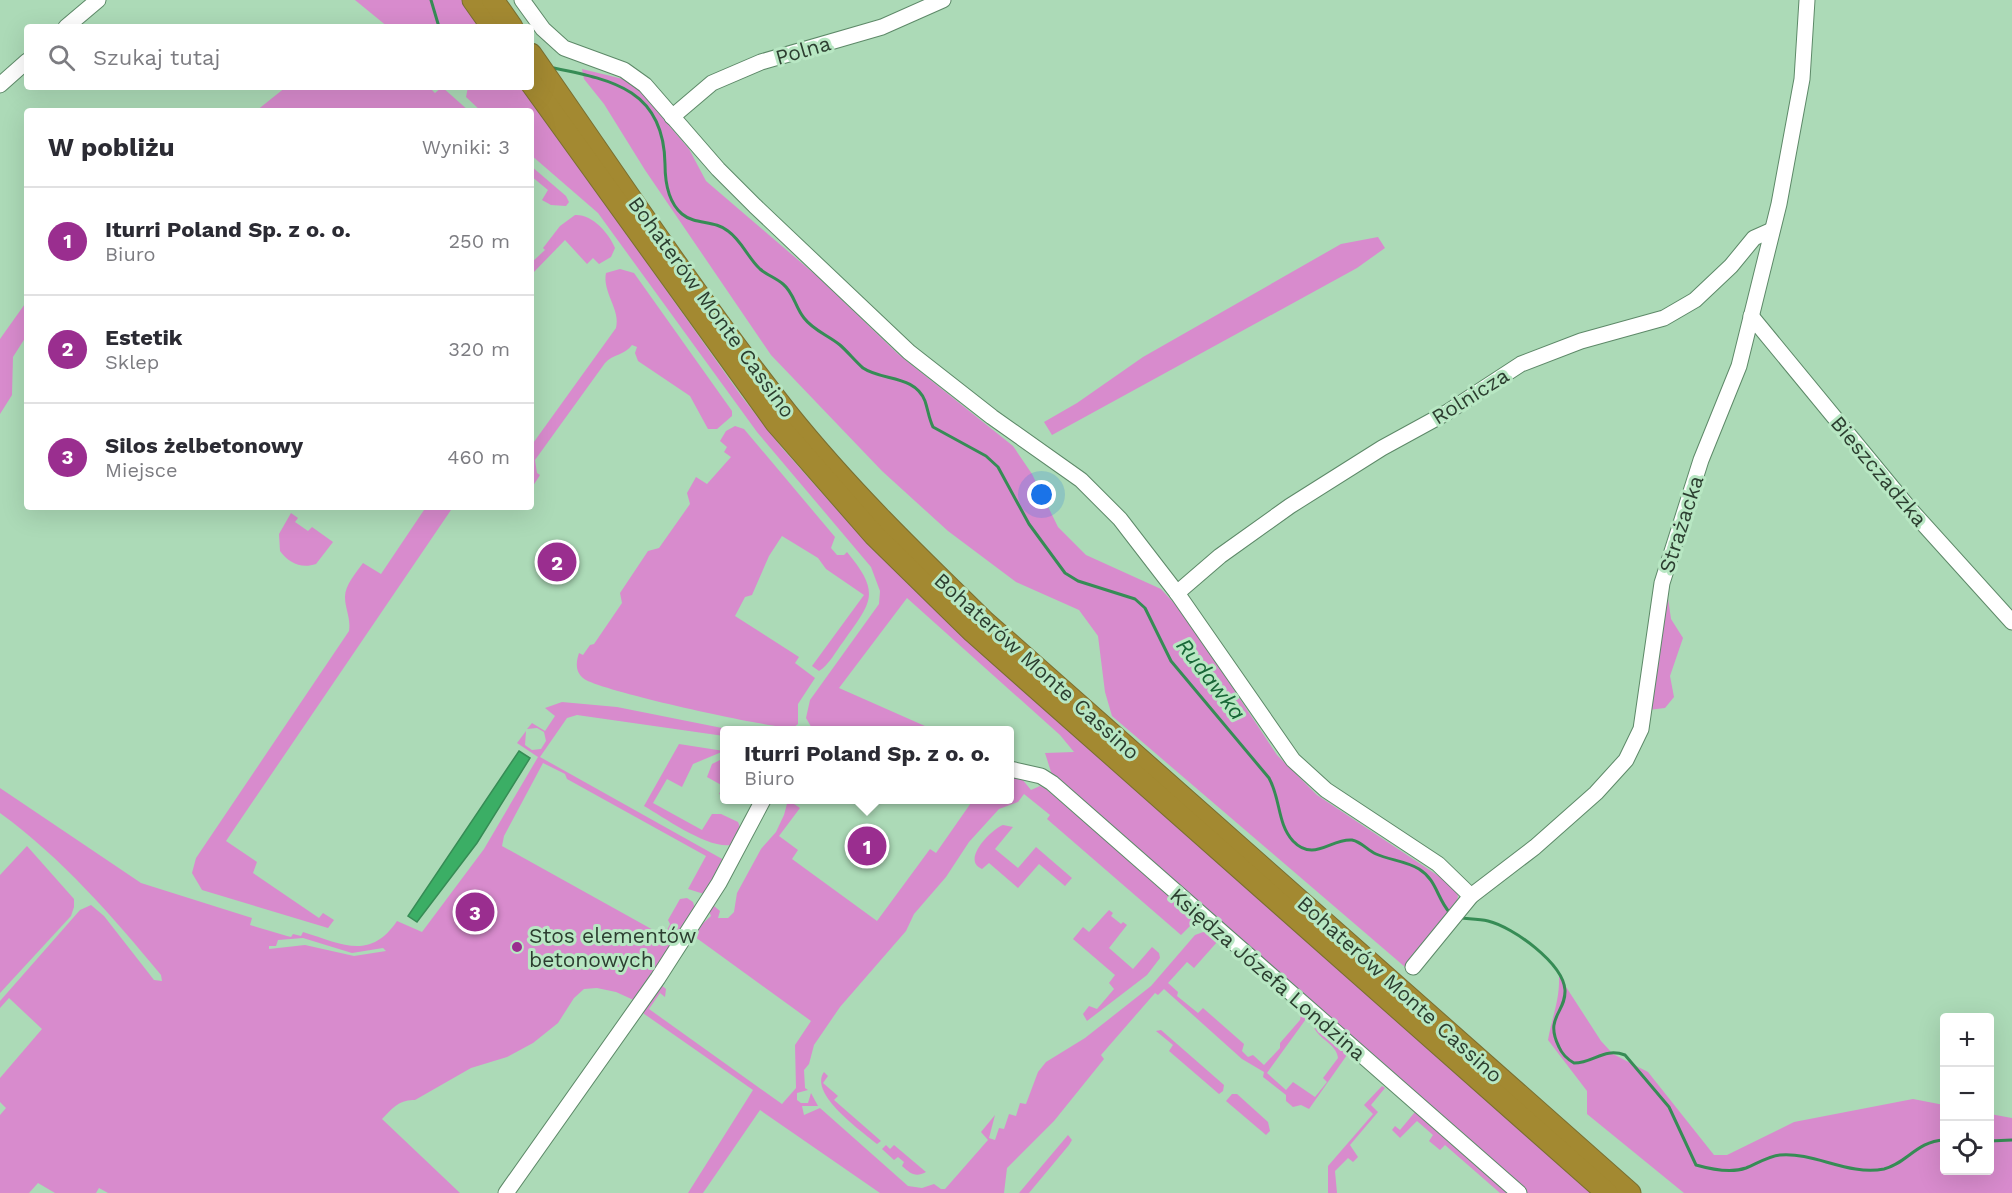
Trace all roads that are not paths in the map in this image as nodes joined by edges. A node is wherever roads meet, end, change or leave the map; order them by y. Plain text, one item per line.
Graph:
1 (98, 0) edge
2 (473, 0) edge
3 (493, 0) edge
4 (522, 0) edge
5 (943, 0) edge
6 (1807, 0) edge
7 (70, 24) edge
8 (490, 24) edge
9 (510, 24) edge
10 (534, 58) edge
11 (24, 64) edge
12 (0, 85) edge
13 (534, 87) edge
14 (672, 117) junction
15 (1772, 230) junction
16 (1751, 316) junction
17 (1178, 593) junction
18 (2012, 622) edge
19 (1014, 770) edge
20 (761, 804) edge
21 (1471, 896) junction
22 (1413, 967) dead end
23 (506, 1193) edge
24 (1519, 1193) edge
25 (1607, 1193) edge
26 (1630, 1193) edge

1 - 7 street
2 - 8 highway
3 - 9 highway
4 - 14 street
5 - 14 street, Polna
6 - 15 street, Strażacka
10 - 26 highway, Bohaterów Monte Cassino
11 - 12 street
13 - 25 highway, Bohaterów Monte Cassino
14 - 17 street
15 - 16 street, Strażacka
15 - 17 street, Rolnicza
16 - 18 street, Bieszczadzka
16 - 21 street, Strażacka
17 - 21 street
19 - 24 street, Księdza Józefa Londzina
20 - 23 street
21 - 22 street, Strażacka

